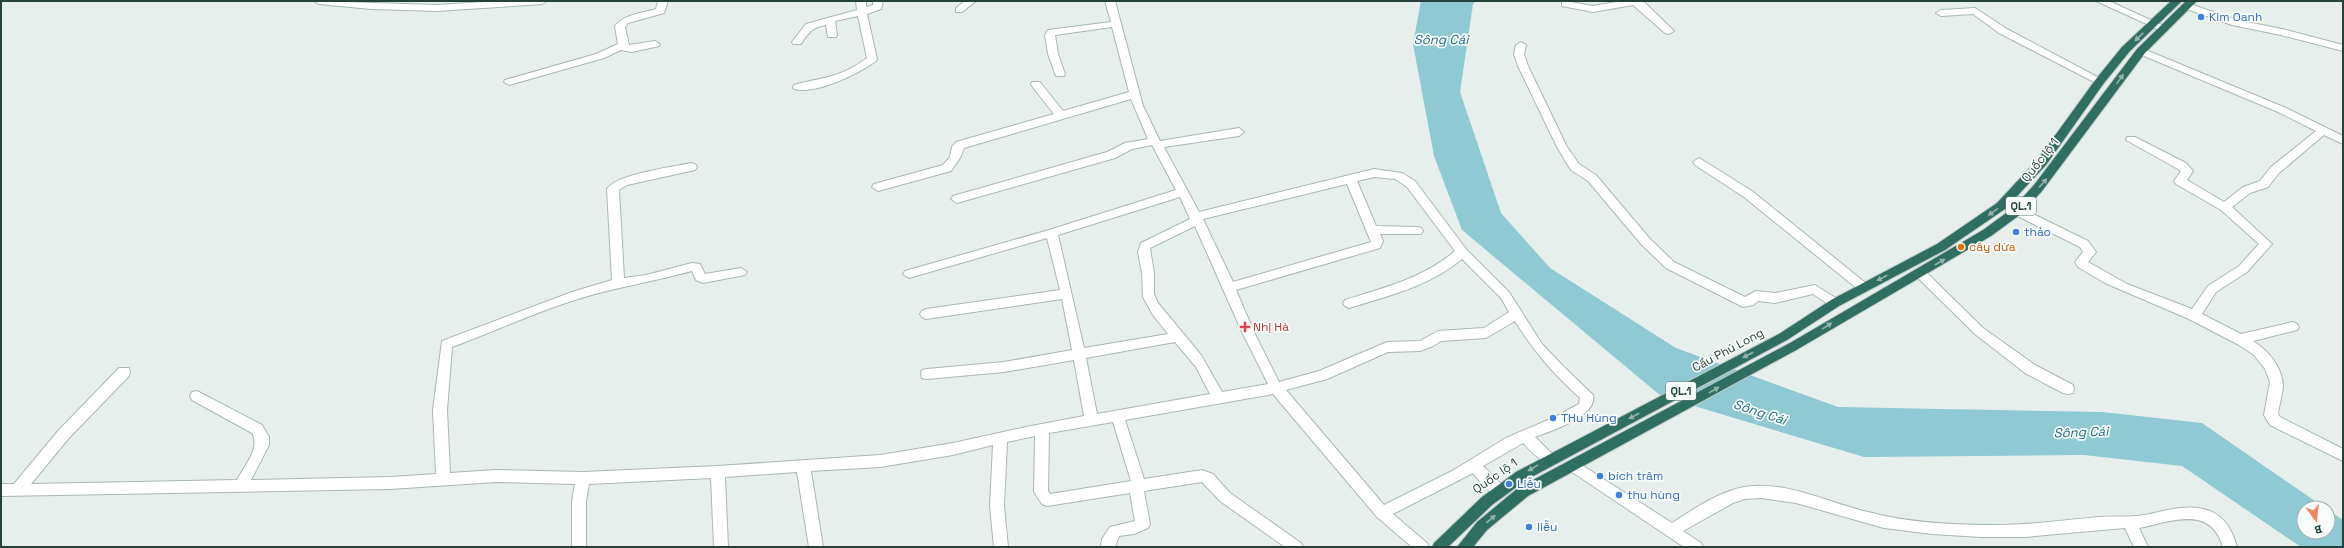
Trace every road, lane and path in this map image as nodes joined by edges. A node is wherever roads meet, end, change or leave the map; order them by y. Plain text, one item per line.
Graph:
1 (319, 1) edge
2 (542, 1) edge
3 (663, 1) edge
4 (861, 1) edge
5 (878, 1) edge
6 (971, 1) edge
7 (1110, 1) edge
8 (1637, 1) edge
9 (2101, 1) edge
10 (2186, 3) edge
11 (1565, 4) dead end
12 (959, 10) dead end
13 (862, 12) junction
14 (1941, 13) dead end
15 (830, 22) junction
16 (1115, 24) junction
17 (2158, 26) junction
18 (1669, 32) dead end
19 (832, 35) dead end
20 (797, 42) dead end
21 (654, 44) dead end
22 (1521, 45) dead end
23 (623, 46) junction
24 (2343, 48) edge
25 (2141, 50) junction
26 (1060, 74) dead end
27 (2100, 81) junction
28 (509, 82) dead end
29 (1036, 84) dead end
30 (798, 87) dead end
31 (1135, 94) junction
32 (1061, 116) junction
33 (2324, 130) junction
34 (1239, 132) dead end
35 (2132, 140) dead end
36 (2343, 140) edge
37 (1156, 143) junction
38 (1698, 162) dead end
39 (691, 167) dead end
40 (1350, 178) junction
41 (878, 187) dead end
42 (1184, 192) junction
43 (957, 199) dead end
44 (2225, 207) junction
45 (2017, 211) junction
46 (1196, 219) junction
47 (1372, 230) junction
48 (1417, 231) dead end
49 (1052, 233) junction
50 (1462, 252) junction
51 (741, 272) dead end
52 (909, 274) dead end
53 (1920, 274) junction
54 (618, 284) junction
55 (1230, 287) junction
56 (1864, 288) junction
57 (1067, 294) junction
58 (1349, 303) dead end
59 (1835, 303) junction
60 (1518, 313) junction
61 (926, 314) dead end
62 (2194, 316) junction
63 (2293, 328) dead end
64 (1177, 337) junction
65 (1783, 337) joint
66 (2242, 339) junction
67 (1079, 353) junction
68 (124, 372) dead end
69 (926, 374) dead end
70 (1276, 388) junction
71 (2068, 389) dead end
72 (197, 396) dead end
73 (1219, 399) junction
74 (1118, 417) junction
75 (1092, 421) junction
76 (1042, 430) junction
77 (1525, 436) junction
78 (1000, 438) junction
79 (1580, 445) joint
80 (2343, 455) edge
81 (1549, 458) junction
82 (1474, 465) junction
83 (1574, 466) junction
84 (804, 467) junction
85 (718, 472) junction
86 (582, 478) junction
87 (443, 479) junction
88 (241, 486) junction
89 (1138, 486) junction
90 (1, 490) edge
91 (17, 490) junction
92 (1498, 490) junction
93 (1382, 513) junction
94 (2130, 522) junction
95 (1673, 530) junction
96 (579, 547) edge
97 (721, 547) edge
98 (816, 547) edge
99 (1001, 547) edge
100 (1108, 547) edge
101 (1296, 547) edge
102 (1422, 547) edge
103 (1438, 547) edge
104 (1464, 547) edge
105 (1696, 547) edge
106 (2141, 547) edge
107 (2230, 547) edge

1 - 2 street
3 - 23 street
4 - 13 street
5 - 13 street
6 - 12 street
7 - 16 street
8 - 11 street
8 - 18 street
9 - 17 street
10 - 17 highway, Quốc lộ 1 / QL.1
10 - 24 street
13 - 15 street
13 - 30 street
14 - 27 street
15 - 19 street
15 - 20 street
16 - 26 street
16 - 31 street
17 - 25 highway, Quốc lộ 1 / QL.1
17 -> 27 highway, Quốc lộ 1 / QL.1
21 - 23 street
22 - 59 street
23 - 28 street
25 - 33 street
45 -> 25 highway, Quốc lộ 1 / QL.1
27 -> 56 highway, Quốc lộ 1 / QL.1
29 - 32 street
31 - 32 street
31 - 37 street
32 - 41 street
33 - 36 street
33 - 44 street
34 - 37 street
35 - 44 street
37 - 42 street
37 - 43 street
38 - 56 street
39 - 54 street
40 - 46 street
40 - 47 street
40 - 50 street
42 - 46 street
42 - 49 street
44 - 62 street
53 -> 45 highway, Quốc lộ 1 / QL.1
45 - 62 street
46 - 55 street
46 - 64 street
47 - 48 street
47 - 55 street
49 - 52 street
49 - 57 street
50 - 58 street
50 - 60 street
51 - 54 street
53 - 71 street
83 -> 53 highway, Quốc lộ 1 / QL.1
54 - 87 street
55 - 70 street
56 - 59 highway, Quốc lộ 1 / QL.1
57 - 61 street
57 - 67 street
59 - 65 highway, Quốc lộ 1 / QL.1
60 - 70 street
60 - 77 street
62 - 66 street
63 - 66 street
64 - 67 street
64 - 73 street
65 -> 79 highway, Cầu Phú Long / QL.1
66 - 80 street
67 - 69 street
67 - 75 street
68 - 91 street
70 - 73 street
70 - 93 street
72 - 88 street
73 - 74 street
74 - 75 street
74 - 89 street
75 - 76 street
76 - 78 street
76 - 89 street
77 - 81 street
77 - 82 street
78 - 84 street
78 - 99 street
79 - 81 highway, Quốc lộ 1 / QL.1
81 -> 92 highway, Quốc lộ 1 / QL.1
82 - 92 street
82 - 93 street
83 - 95 street
104 -> 83 highway, QL.1
84 - 85 street
84 - 98 street
85 - 86 street
85 - 97 street
86 - 87 street
86 - 96 street
87 - 88 street
88 - 91 street
89 - 100 street
89 - 101 street
90 - 91 street
92 - 103 highway, Quốc lộ 1 / QL.1
93 - 102 street
94 - 95 street
94 - 106 street
94 - 107 street
95 - 105 street

